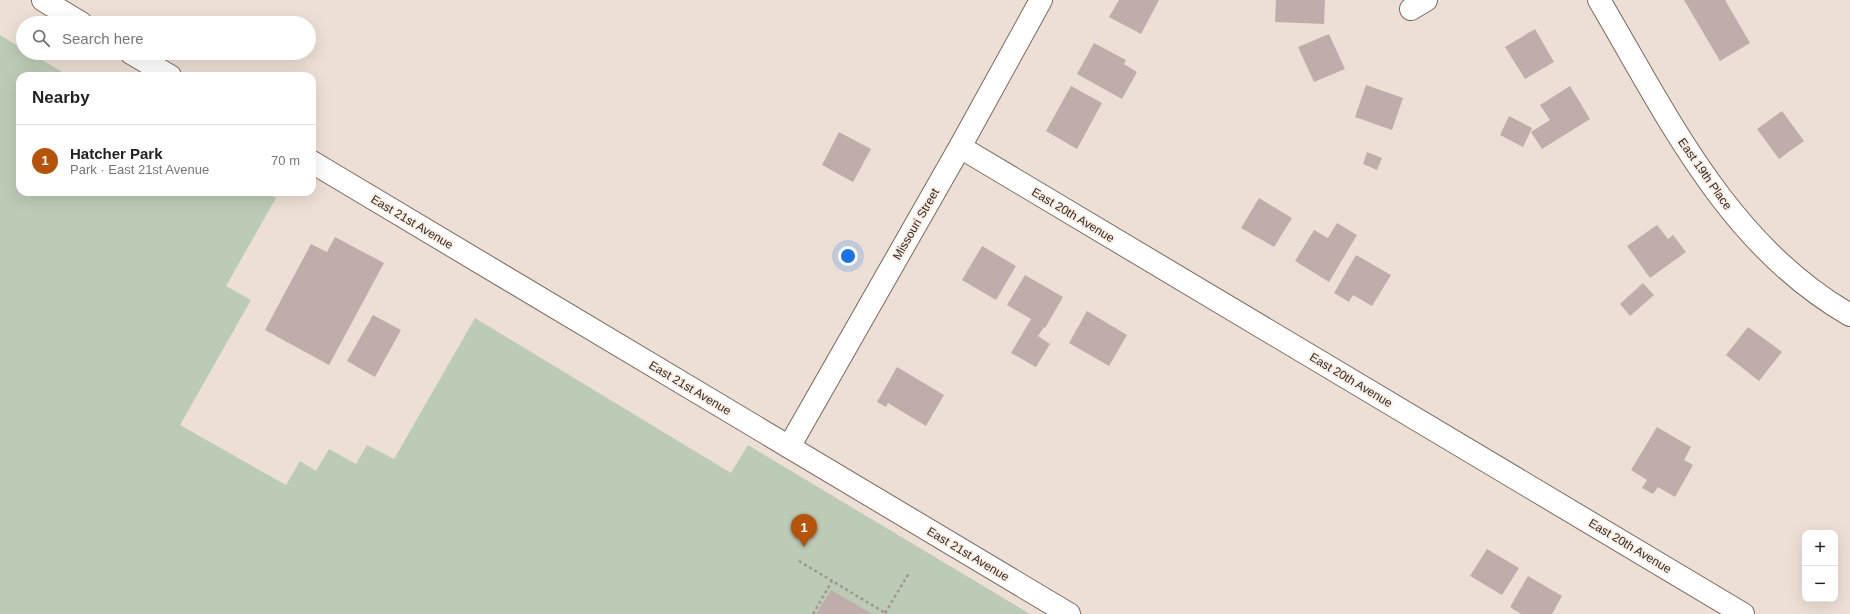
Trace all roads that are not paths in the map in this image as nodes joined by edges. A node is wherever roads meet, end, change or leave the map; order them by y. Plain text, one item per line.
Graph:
1 (43, 0) edge
2 (1041, 0) edge
3 (1599, 0) edge
4 (69, 16) edge
5 (143, 60) edge
6 (163, 72) edge
7 (960, 147) junction
8 (316, 164) edge
9 (1850, 315) edge
10 (788, 447) junction
11 (1068, 614) edge
12 (1743, 614) edge

1 - 4 street
2 - 7 street, Missouri Street
3 - 9 street, East 19th Place
5 - 6 street
7 - 10 street, Missouri Street
7 - 12 street, East 20th Avenue
8 - 10 street, East 21st Avenue
10 - 11 street, East 21st Avenue

